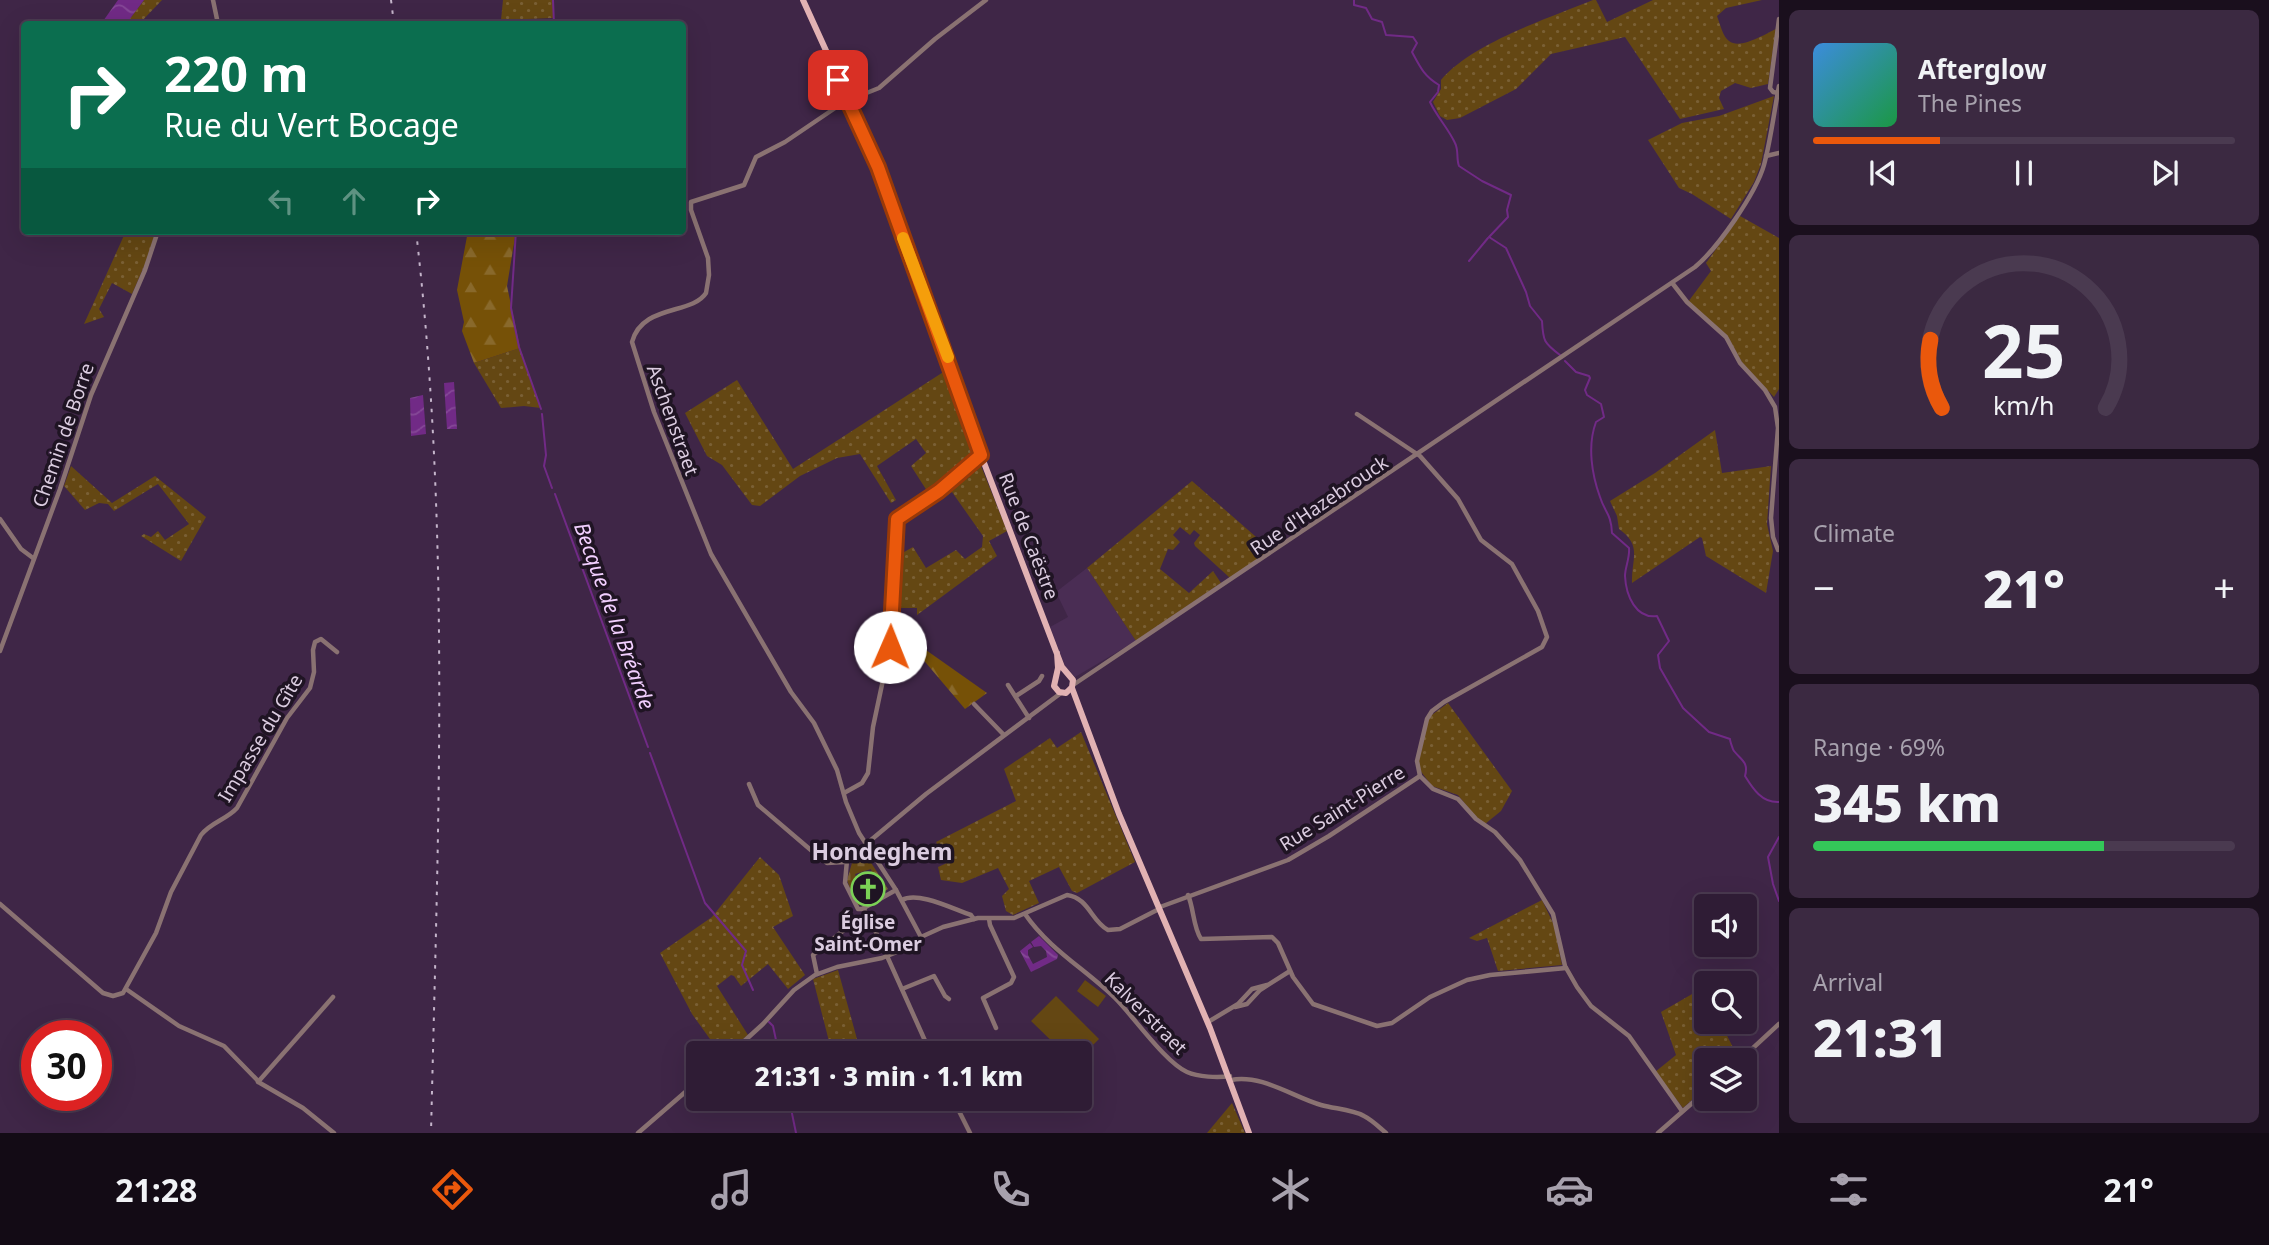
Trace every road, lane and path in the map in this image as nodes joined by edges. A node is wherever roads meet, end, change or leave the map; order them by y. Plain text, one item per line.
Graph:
1 (213, 0) edge
2 (803, 0) edge
3 (986, 0) edge
4 (1779, 19) edge
5 (217, 21) edge
6 (1779, 86) edge
7 (1778, 93) edge
8 (848, 100) junction
9 (1779, 153) edge
10 (1766, 156) junction
11 (157, 235) edge
12 (1673, 284) junction
13 (1357, 414) dead end
14 (981, 455) junction
15 (1418, 455) junction
16 (0, 519) edge
17 (1778, 550) edge
18 (33, 558) junction
19 (0, 650) edge
20 (337, 652) dead end
21 (1057, 653) junction
22 (888, 662) junction
23 (908, 671) dead end
24 (1066, 674) junction
25 (1042, 676) dead end
26 (1055, 681) junction
27 (1008, 685) dead end
28 (1072, 685) junction
29 (1063, 693) junction
30 (1016, 697) junction
31 (974, 704) dead end
32 (1077, 704) junction
33 (1044, 707) junction
34 (1029, 718) junction
35 (1004, 735) junction
36 (1420, 776) junction
37 (749, 784) dead end
38 (844, 793) junction
39 (866, 845) junction
40 (845, 862) junction
41 (896, 890) junction
42 (1188, 895) junction
43 (902, 900) junction
44 (0, 904) edge
45 (864, 909) junction
46 (1160, 909) junction
47 (1025, 914) junction
48 (989, 918) junction
49 (974, 919) junction
50 (854, 922) dead end
51 (921, 937) junction
52 (888, 956) junction
53 (1566, 968) junction
54 (1290, 971) junction
55 (817, 974) junction
56 (125, 989) junction
57 (902, 989) junction
58 (333, 997) dead end
59 (950, 999) dead end
60 (1208, 1022) junction
61 (1779, 1024) edge
62 (996, 1028) dead end
63 (744, 1041) edge
64 (925, 1041) edge
65 (1753, 1048) edge
66 (1230, 1078) junction
67 (258, 1082) junction
68 (686, 1091) edge
69 (1694, 1101) edge
70 (959, 1111) edge
71 (1682, 1111) junction
72 (334, 1133) edge
73 (638, 1133) edge
74 (970, 1133) edge
75 (1249, 1133) edge
76 (1386, 1133) edge
77 (1658, 1133) edge

1 - 5 street
2 - 8 main road, Rue de Caëstre
3 - 8 street
4 - 7 street
6 - 7 street, Rue d'Hazebrouck
7 - 10 street, Rue d'Hazebrouck
8 - 14 main road, Rue de Caëstre
8 - 38 street, Aschenstraet
9 - 10 street
10 - 12 street, Rue d'Hazebrouck
11 - 18 street, Chemin de Borre
12 - 15 street, Rue d'Hazebrouck
12 - 17 street
13 - 15 street
14 - 21 main road, Rue de Caëstre
14 - 22 street
15 - 28 street, Rue d'Hazebrouck
15 - 36 street
16 - 18 street
18 - 19 street, Chemin de Borre
20 - 56 street, Impasse du Gîte
21 - 24 main road, Rue de Caëstre
21 - 26 main road, Rue de Caëstre
22 - 23 street
22 - 38 street
24 - 26 main road
24 - 28 main road
25 - 30 street
26 - 29 main road
26 - 33 street
27 - 30 street
28 - 29 main road
28 - 32 main road
29 - 32 main road
29 - 33 street
30 - 34 street
31 - 35 street
32 - 46 main road
33 - 34 street
34 - 35 street
35 - 39 street
36 - 42 street, Rue Saint-Pierre
36 - 53 street
37 - 40 street
38 - 39 street, Aschenstraet
39 - 40 street
39 - 41 street, Aschenstraet
40 - 45 street
41 - 43 street, Aschenstraet
41 - 45 street
42 - 46 street, Rue Saint-Pierre
42 - 54 street
43 - 49 street
43 - 51 street, Aschenstraet
44 - 56 street
45 - 52 street
46 - 47 street, Rue Saint-Pierre
46 - 60 main road
47 - 48 street, Rue Saint-Pierre
47 - 66 street, Kalverstraet
48 - 49 street, Rue Saint-Pierre
48 - 62 street
49 - 51 street, Rue Saint-Pierre
50 - 55 street
51 - 52 street, Rue Saint-Pierre
52 - 55 street, Rue Saint-Pierre
52 - 57 street
53 - 54 street
53 - 71 street
54 - 60 street
55 - 63 street
56 - 67 street
57 - 59 street
57 - 64 street
58 - 67 street
60 - 66 main road
61 - 65 street
66 - 75 main road
66 - 76 street, Kalverstraet
67 - 72 street
68 - 73 street
69 - 71 street
70 - 74 street
71 - 77 street

